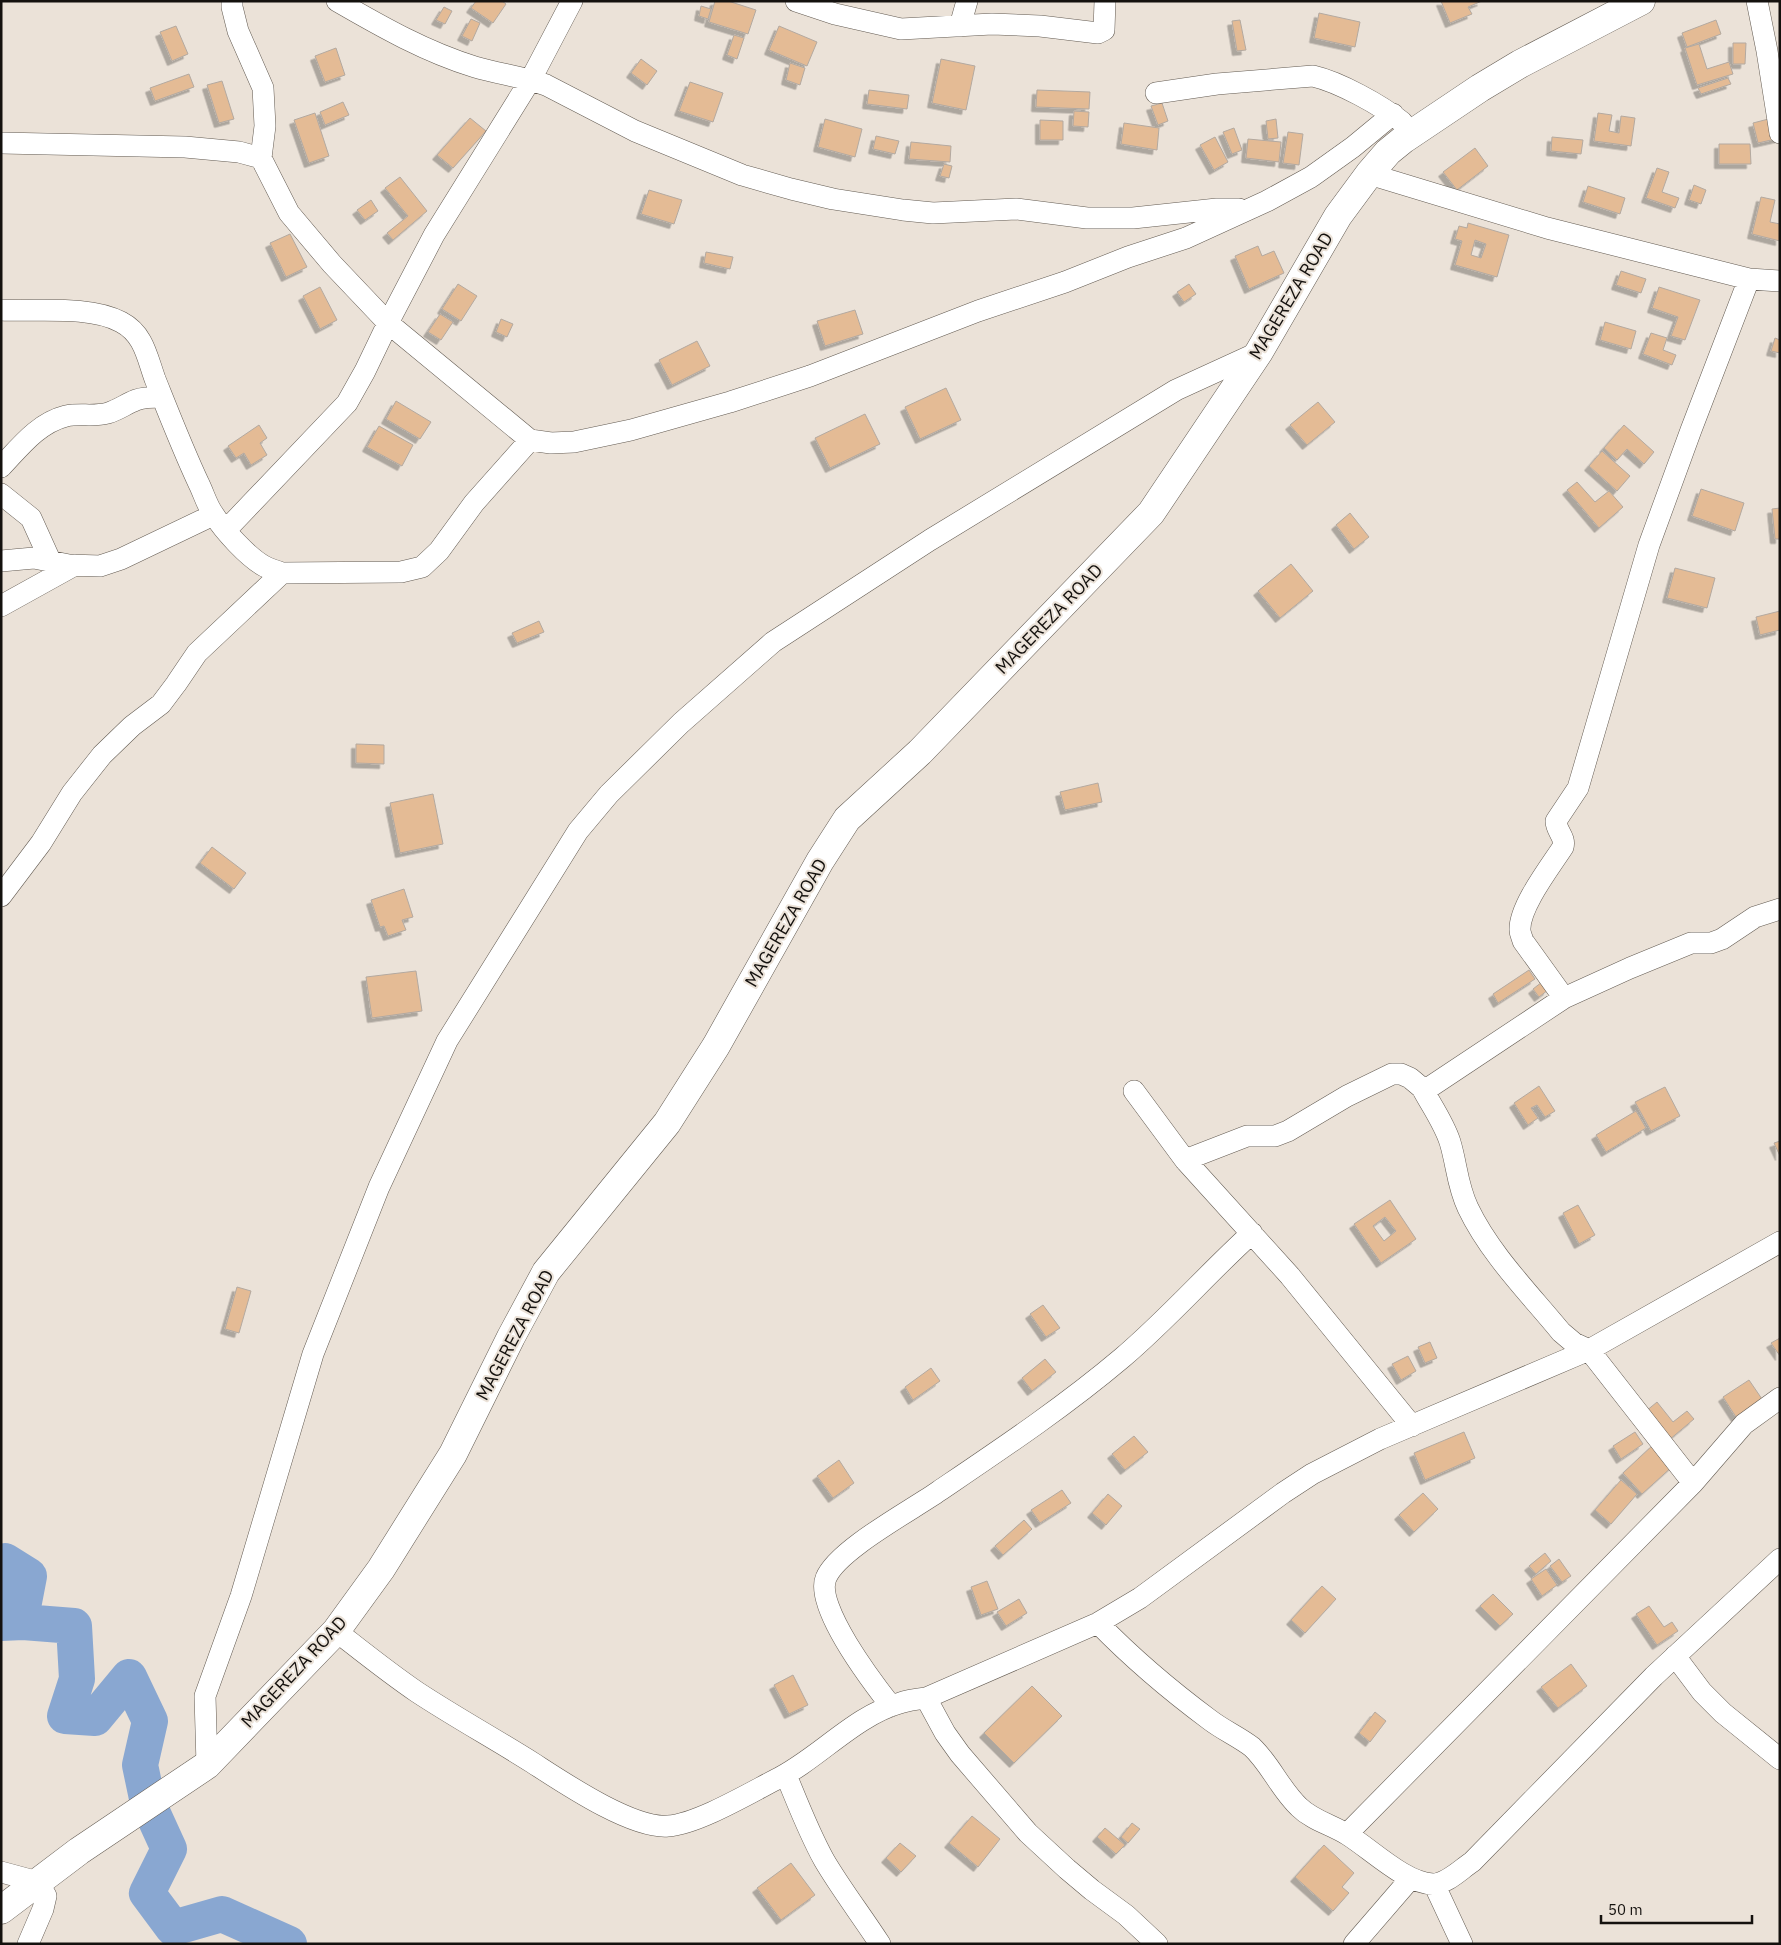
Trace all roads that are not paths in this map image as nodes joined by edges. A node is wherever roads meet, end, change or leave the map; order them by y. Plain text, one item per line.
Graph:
1 (232, 1) edge
2 (337, 1) edge
3 (572, 1) edge
4 (796, 1) edge
5 (967, 1) edge
6 (1105, 1) edge
7 (1641, 1) edge
8 (1757, 1) edge
9 (960, 26) junction
10 (531, 80) junction
11 (1156, 93) dead end
12 (1393, 114) junction
13 (1414, 132) junction
14 (1780, 133) edge
15 (1, 143) edge
16 (261, 158) junction
17 (1369, 174) junction
18 (1245, 209) junction
19 (1749, 279) junction
20 (1780, 281) edge
21 (1, 310) edge
22 (388, 323) junction
23 (1259, 352) junction
24 (162, 397) junction
25 (530, 440) junction
26 (1, 468) edge
27 (1, 494) edge
28 (219, 522) junction
29 (50, 560) junction
30 (1, 561) edge
31 (75, 565) junction
32 (282, 573) junction
33 (1, 606) edge
34 (1, 896) edge
35 (1780, 908) edge
36 (1564, 998) junction
37 (1422, 1088) junction
38 (1134, 1091) dead end
39 (1185, 1160) junction
40 (1252, 1233) junction
41 (1780, 1242) edge
42 (1589, 1350) junction
43 (1780, 1398) edge
44 (1412, 1426) junction
45 (1693, 1483) junction
46 (1780, 1559) edge
47 (1098, 1623) junction
48 (336, 1631) junction
49 (1675, 1656) junction
50 (926, 1698) junction
51 (891, 1706) junction
52 (1780, 1759) edge
53 (206, 1765) junction
54 (786, 1775) junction
55 (1347, 1834) junction
56 (1, 1872) edge
57 (1411, 1878) junction
58 (38, 1882) junction
59 (1434, 1884) junction
60 (1, 1910) edge
61 (28, 1944) edge
62 (880, 1944) edge
63 (1157, 1944) edge
64 (1354, 1944) edge
65 (1462, 1944) edge

1 - 16 street
2 - 10 street
3 - 10 street
4 - 9 street
5 - 9 street
6 - 9 street
7 - 13 street, MAGEREZA ROAD
8 - 14 street
10 - 18 street
10 - 22 street
11 - 12 street
12 - 13 street
12 - 18 street
13 - 17 street, MAGEREZA ROAD
15 - 16 street
16 - 22 street
17 - 19 street
17 - 23 street, MAGEREZA ROAD
18 - 25 street
19 - 20 street
19 - 36 street
21 - 24 street
22 - 25 street
22 - 28 street
23 - 48 street, MAGEREZA ROAD
23 - 53 street
24 - 26 street
24 - 28 street
25 - 32 street
27 - 29 street
28 - 31 street
28 - 32 street
29 - 30 street
29 - 31 street
31 - 33 street
32 - 34 street
35 - 36 street
36 - 37 street
37 - 39 street
37 - 42 street
38 - 39 street
39 - 40 street
40 - 44 street
40 - 51 street
41 - 42 street
42 - 44 street
42 - 45 street
43 - 45 street
44 - 47 street
45 - 55 street
46 - 49 street
47 - 50 street
47 - 55 street
48 - 53 street, MAGEREZA ROAD
48 - 54 street
49 - 52 street
49 - 59 street
50 - 51 street
50 - 63 street
51 - 54 street
53 - 58 street, MAGEREZA ROAD
54 - 62 street
55 - 57 street
56 - 58 street
57 - 59 street
57 - 64 street
58 - 60 street, MAGEREZA ROAD
58 - 61 street
59 - 65 street

